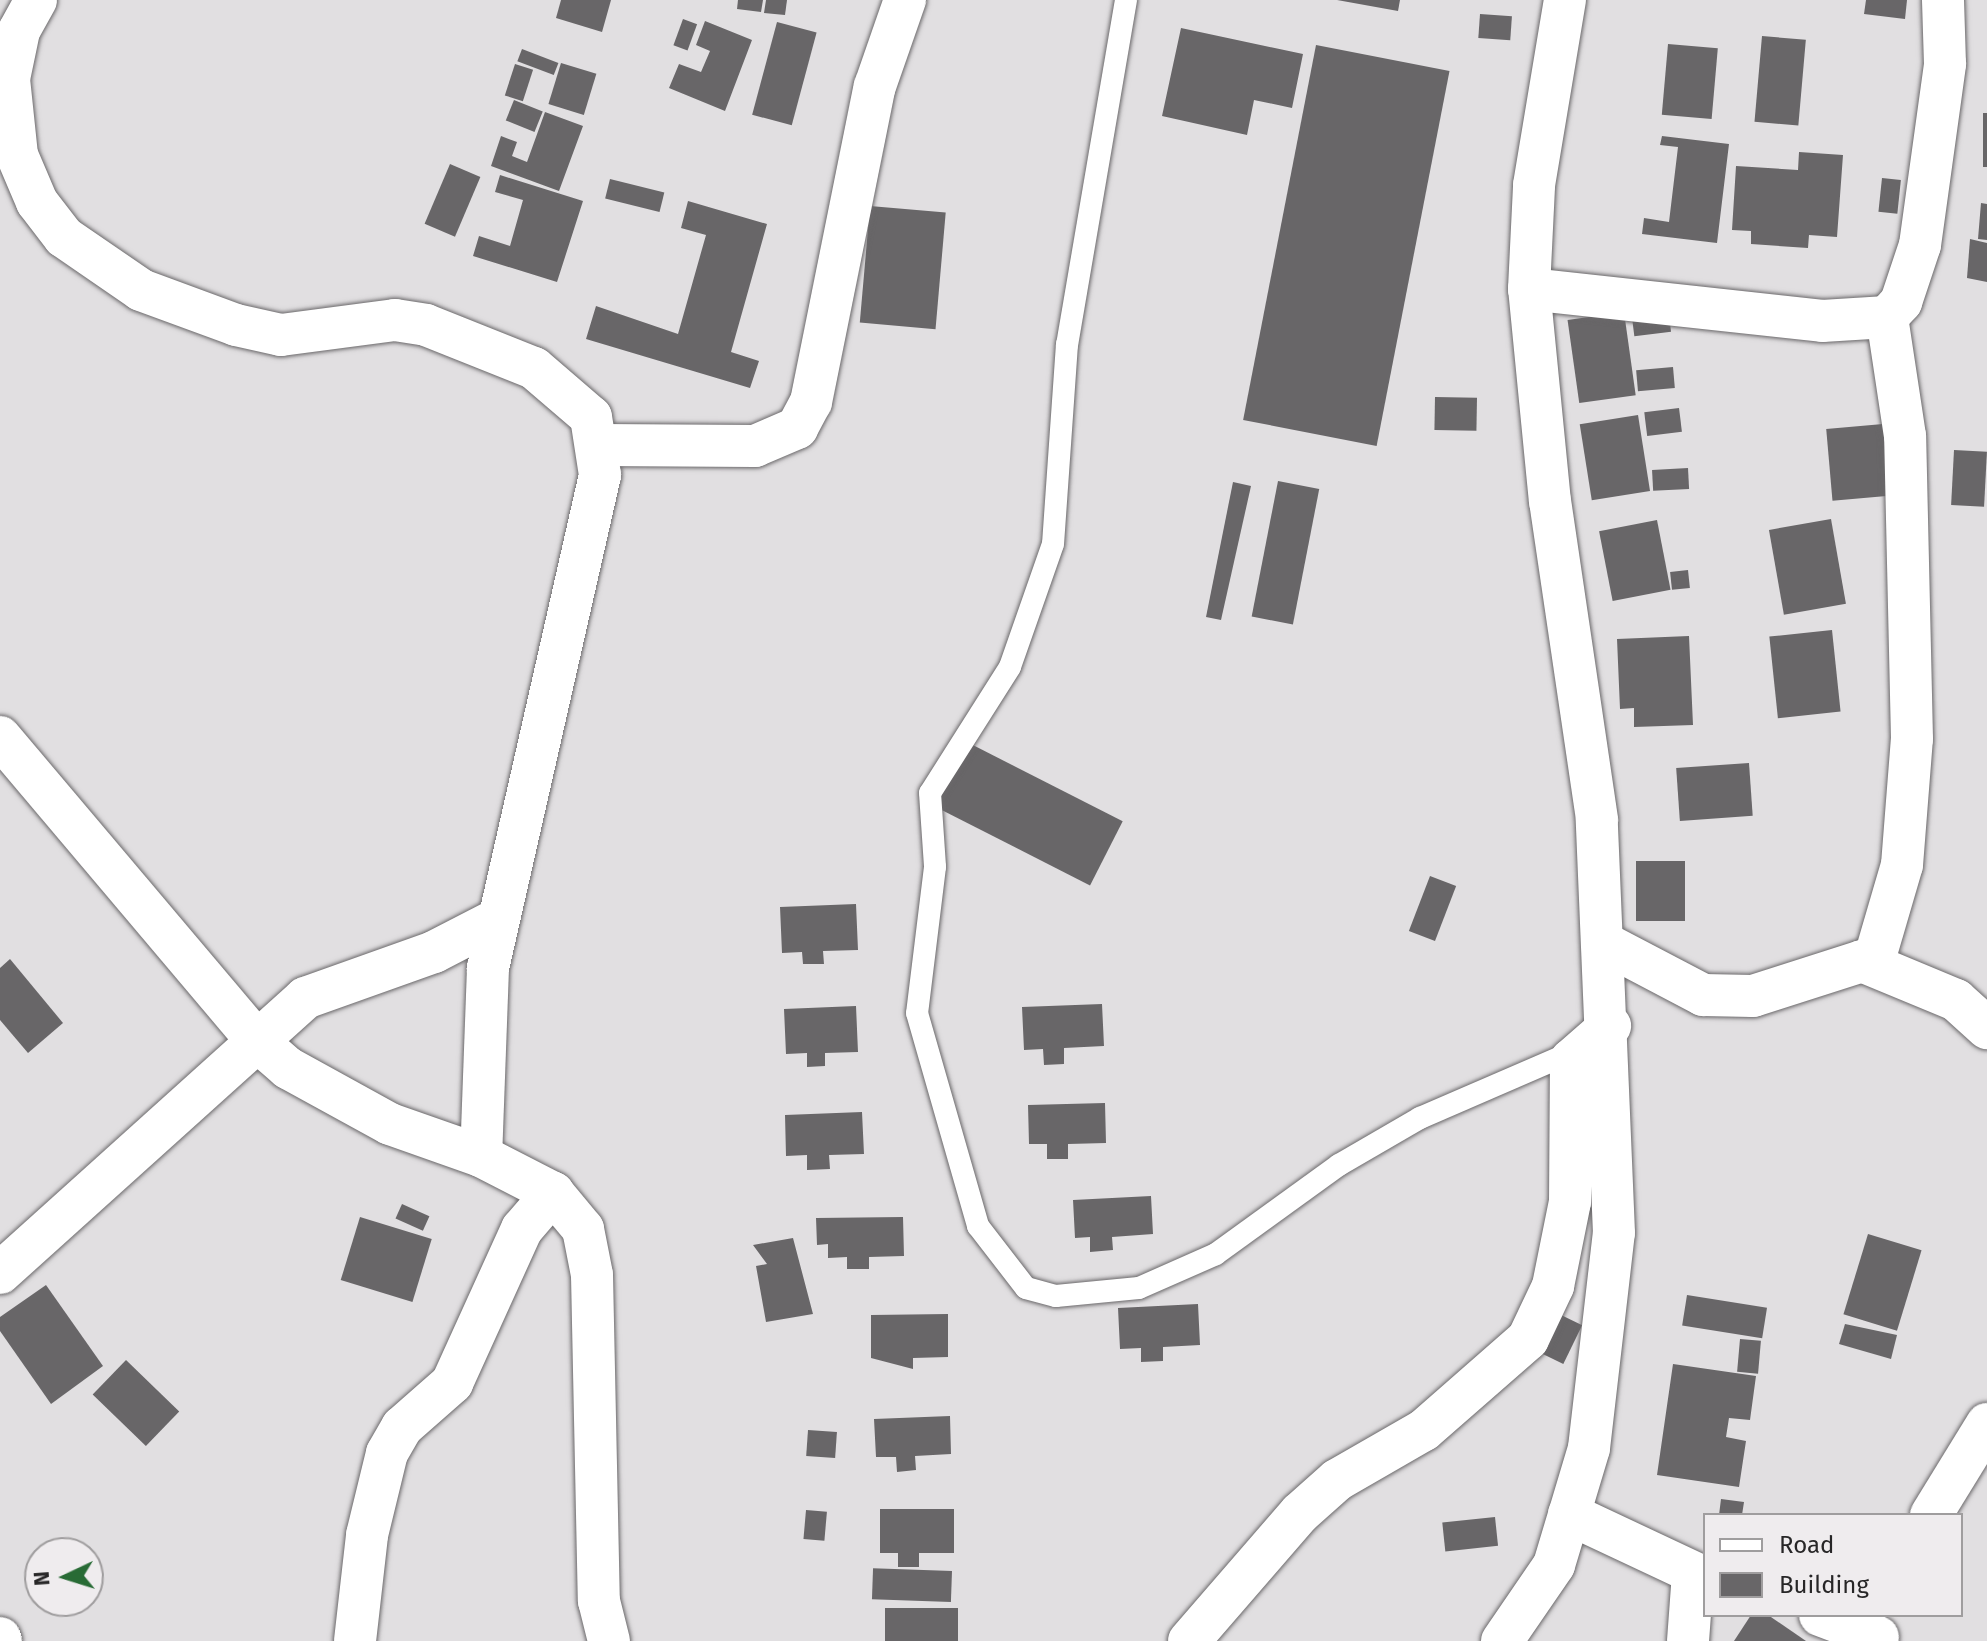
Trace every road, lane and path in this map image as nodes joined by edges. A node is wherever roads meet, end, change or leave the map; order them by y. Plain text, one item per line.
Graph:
1 (905, 0) edge
2 (1126, 0) edge
3 (1565, 0) edge
4 (1943, 0) edge
5 (23, 7) edge
6 (1529, 289) junction
7 (1887, 317) junction
8 (600, 445) junction
9 (0, 737) edge
10 (496, 920) junction
11 (1606, 944) junction
12 (1873, 964) junction
13 (1610, 1026) junction
14 (1987, 1028) edge
15 (258, 1042) junction
16 (1575, 1051) junction
17 (481, 1156) junction
18 (553, 1193) junction
19 (0, 1273) edge
20 (1987, 1424) edge
21 (1932, 1513) edge
22 (1569, 1514) junction
23 (1699, 1576) edge
24 (1535, 1591) junction
25 (1828, 1617) edge
26 (1880, 1631) edge
27 (355, 1641) edge
28 (609, 1641) edge
29 (1189, 1641) edge
30 (1502, 1641) edge
31 (1537, 1641) edge
32 (1688, 1641) edge

1 - 8 street
2 - 16 lane
3 - 6 street
4 - 7 street
5 - 8 street
6 - 7 street
6 - 11 street
7 - 12 street
8 - 10 street
9 - 15 street
10 - 15 street
10 - 17 street
11 - 12 street
11 - 13 street
12 - 14 street
13 - 16 street
13 - 22 street
15 - 17 street
15 - 19 street
16 - 29 street
17 - 18 street
18 - 27 street
18 - 28 street
20 - 21 street
22 - 23 street
22 - 24 street
23 - 32 street
24 - 30 street
24 - 31 street
25 - 26 street

